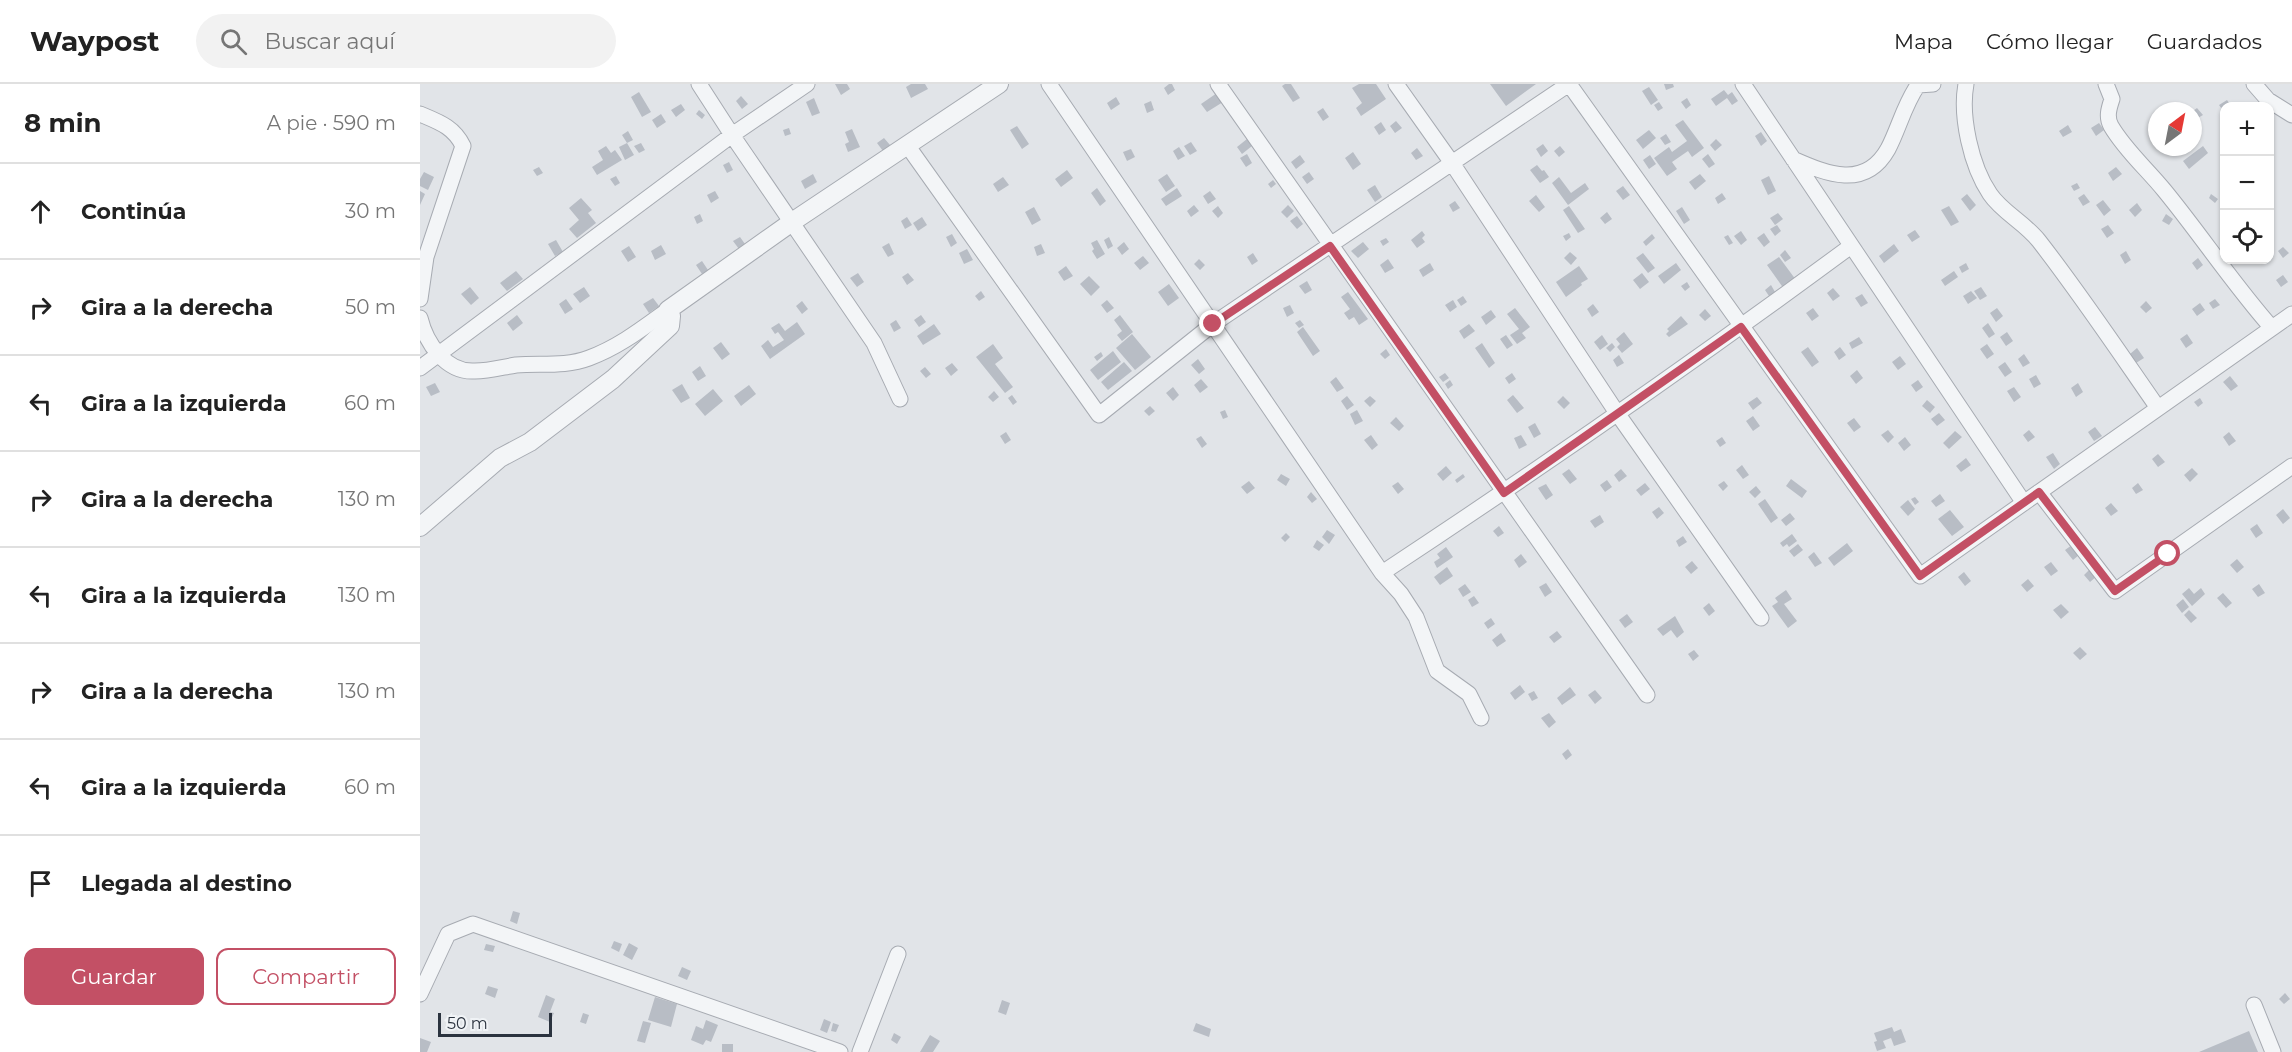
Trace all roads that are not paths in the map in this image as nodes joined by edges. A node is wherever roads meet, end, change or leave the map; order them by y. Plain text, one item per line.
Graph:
1 (699, 84) edge
2 (807, 84) edge
3 (999, 84) edge
4 (1050, 84) edge
5 (1218, 84) edge
6 (1396, 84) edge
7 (1569, 84) edge
8 (1743, 84) edge
9 (1933, 84) edge
10 (1966, 84) edge
11 (2106, 84) edge
12 (2254, 84) edge
13 (420, 114) edge
14 (2292, 115) edge
15 (732, 135) junction
16 (907, 145) junction
17 (1793, 159) junction
18 (1452, 163) junction
19 (792, 222) junction
20 (1330, 246) junction
21 (1851, 246) junction
22 (420, 299) edge
23 (668, 310) junction
24 (2292, 314) edge
25 (420, 318) edge
26 (1213, 324) junction
27 (1741, 327) junction
28 (2272, 328) junction
29 (438, 355) junction
30 (420, 368) edge
31 (900, 399) dead end
32 (2158, 408) junction
33 (1617, 413) junction
34 (2292, 466) edge
35 (2039, 492) junction
36 (1504, 493) junction
37 (2024, 503) junction
38 (420, 527) edge
39 (1382, 573) junction
40 (1761, 618) dead end
41 (1647, 695) dead end
42 (1481, 718) dead end
43 (898, 954) dead end
44 (420, 994) edge
45 (2254, 1005) dead end
46 (840, 1052) edge
47 (860, 1052) edge
48 (2273, 1052) edge

1 - 15 street
2 - 15 street
3 - 16 street
4 - 26 street
5 - 20 street
6 - 18 street
7 - 18 street
7 - 27 street
8 - 17 street
9 - 17 street
10 - 32 street
11 - 28 street
12 - 14 street
13 - 22 street
15 - 19 street
15 - 29 street
16 - 19 street
16 - 26 street
17 - 21 street
18 - 20 street
18 - 33 street
19 - 23 street
19 - 31 street
20 - 26 street
20 - 36 street
21 - 27 street
21 - 37 street
23 - 29 street
23 - 38 street
24 - 28 street
25 - 29 street
26 - 39 street
27 - 33 street
27 - 37 street
28 - 32 street
29 - 30 street
32 - 35 street
33 - 36 street
33 - 40 street
34 - 35 street
35 - 37 street
36 - 39 street
36 - 41 street
39 - 42 street
43 - 47 street
44 - 46 street
45 - 48 street

